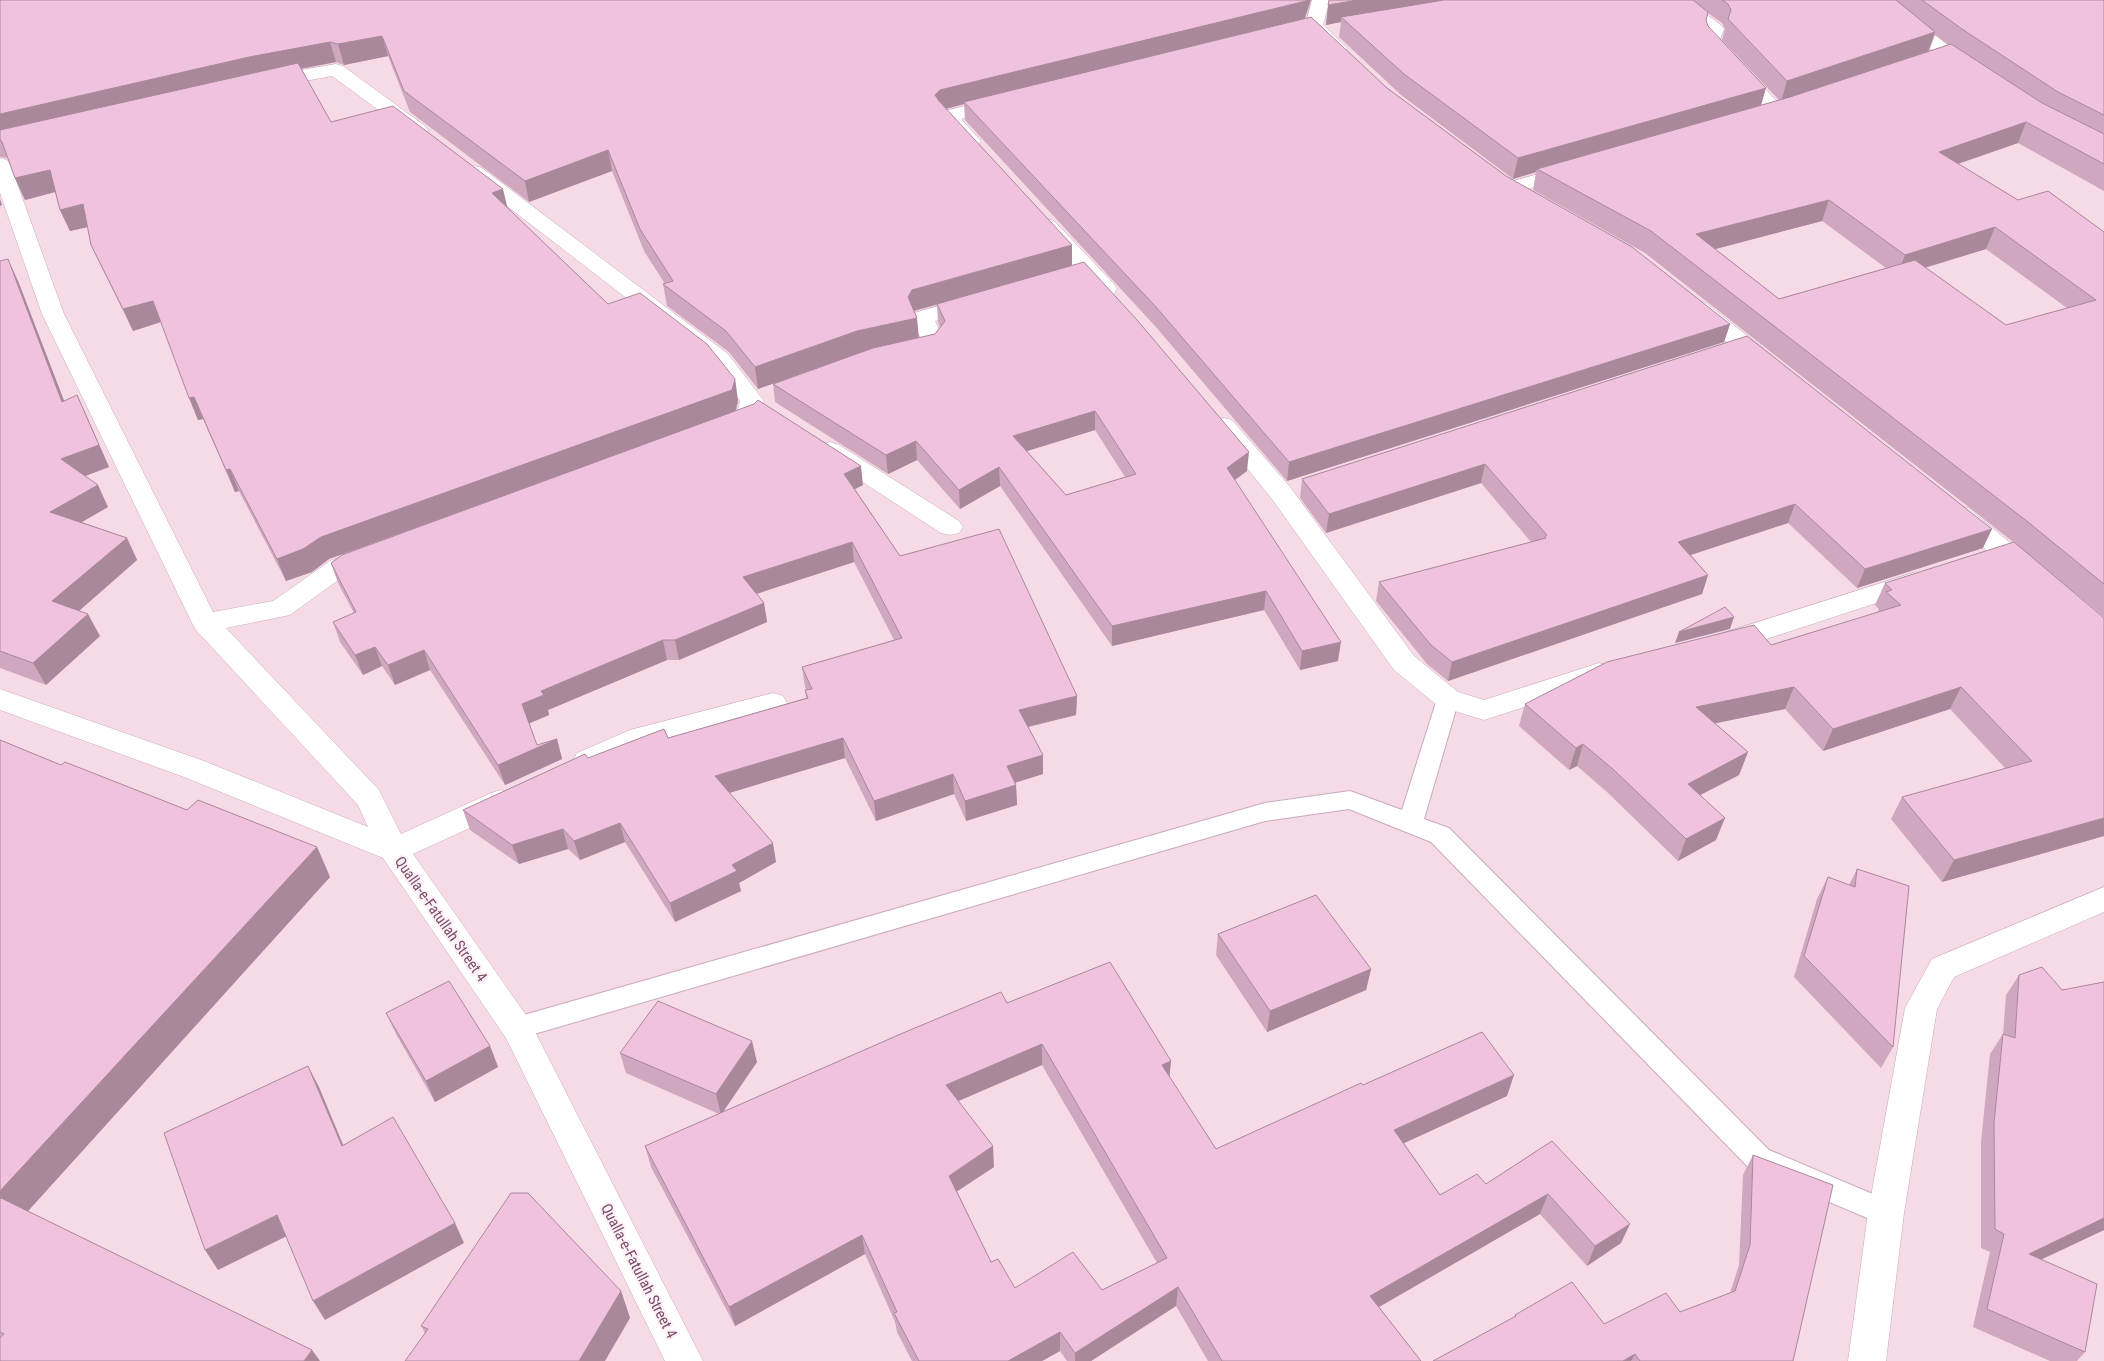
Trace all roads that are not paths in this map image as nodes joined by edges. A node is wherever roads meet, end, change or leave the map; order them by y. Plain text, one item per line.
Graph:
1 (1320, 0) edge
2 (1674, 0) edge
3 (1876, 0) edge
4 (1350, 60) edge
5 (1986, 81) edge
6 (246, 87) edge
7 (1016, 99) edge
8 (1757, 117) edge
9 (431, 139) edge
10 (982, 152) edge
11 (462, 162) edge
12 (0, 164) edge
13 (1586, 166) edge
14 (1535, 202) edge
15 (1035, 211) edge
16 (1682, 296) edge
17 (996, 297) edge
18 (1120, 305) edge
19 (1744, 345) junction
20 (1716, 354) edge
21 (884, 356) edge
22 (1783, 375) edge
23 (1210, 409) edge
24 (702, 434) edge
25 (810, 438) edge
26 (1945, 503) edge
27 (950, 527) dead end
28 (385, 550) edge
29 (2006, 552) junction
30 (1978, 561) edge
31 (1941, 573) edge
32 (2044, 584) edge
33 (205, 623) junction
34 (1698, 650) edge
35 (1624, 667) edge
36 (1448, 699) junction
37 (0, 700) edge
38 (773, 702) dead end
39 (561, 774) edge
40 (526, 790) edge
41 (1410, 824) junction
42 (394, 850) junction
43 (2104, 899) edge
44 (516, 1028) junction
45 (1886, 1213) junction
46 (684, 1361) edge
47 (1866, 1361) edge

1 - 4 street
2 - 8 street
3 - 5 street
6 - 9 street
7 - 10 street
11 - 24 street
12 - 33 street
13 - 14 street
15 - 18 street
16 - 19 street
17 - 21 street
19 - 20 street
19 - 22 street
23 - 36 street
25 - 27 street
26 - 29 street
28 - 33 street
29 - 30 street
29 - 32 street
31 - 34 street
33 - 42 street
35 - 36 street
36 - 41 lane
37 - 42 street, Qualla-e-Fatullah Street 4
38 - 39 street
40 - 42 street
41 - 44 lane
41 - 45 lane
42 - 44 street, Qualla-e-Fatullah Street 4
43 - 45 street
44 - 46 street, Qualla-e-Fatullah Street 4
45 - 47 street

